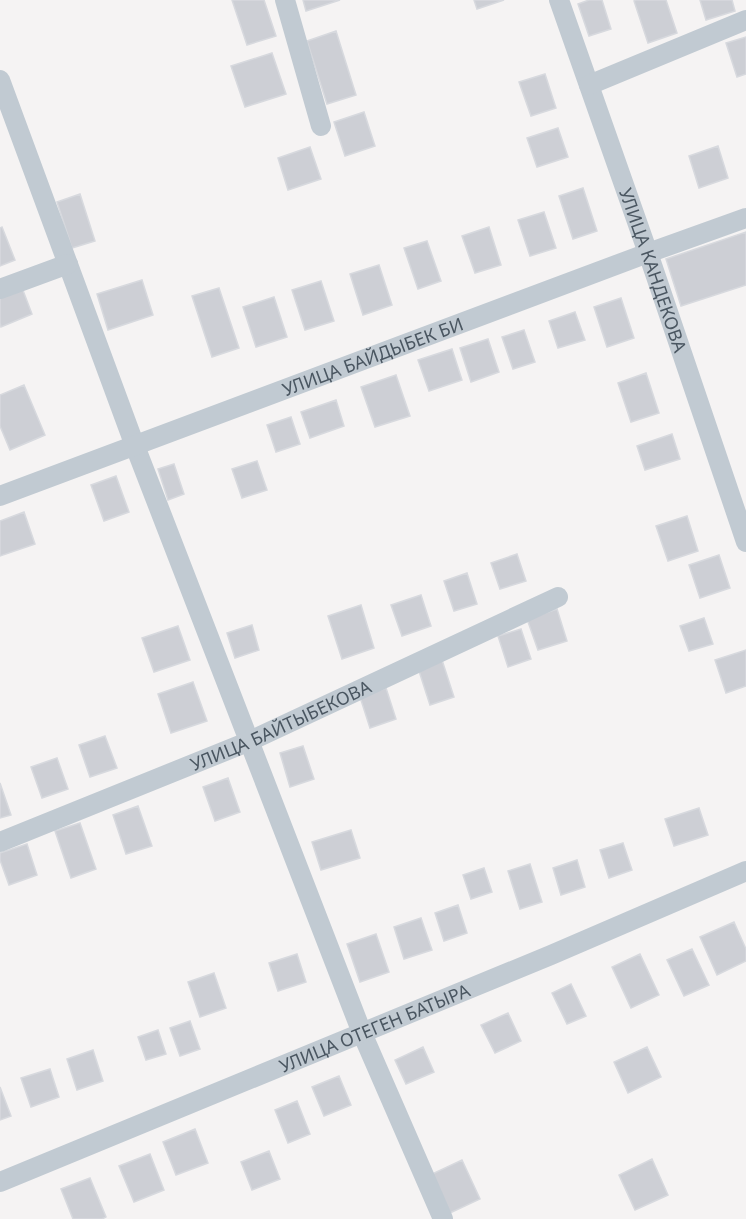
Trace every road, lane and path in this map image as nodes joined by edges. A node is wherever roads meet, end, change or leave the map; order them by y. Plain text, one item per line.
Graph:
1 (285, 0) edge
2 (559, 0) edge
3 (746, 20) edge
4 (0, 80) edge
5 (589, 85) junction
6 (321, 126) dead end
7 (746, 218) edge
8 (648, 253) junction
9 (68, 264) junction
10 (0, 289) edge
11 (135, 446) junction
12 (0, 496) edge
13 (746, 542) edge
14 (558, 597) dead end
15 (250, 741) junction
16 (0, 842) edge
17 (746, 871) edge
18 (362, 1033) junction
19 (0, 1182) edge
20 (444, 1219) edge

1 - 6 street
2 - 5 street, УЛИЦА КАНДЕКОВА
3 - 5 street
4 - 9 street
5 - 8 street, УЛИЦА КАНДЕКОВА
7 - 8 street, УЛИЦА БАЙДЫБЕК БИ
8 - 11 street, УЛИЦА БАЙДЫБЕК БИ
8 - 13 street, УЛИЦА КАНДЕКОВА
9 - 10 street
9 - 11 street
11 - 12 street, УЛИЦА БАЙДЫБЕК БИ
11 - 15 street
14 - 15 street, УЛИЦА БАЙТЫБЕКОВА
15 - 16 street, УЛИЦА БАЙТЫБЕКОВА
15 - 18 street
17 - 18 street, УЛИЦА ОТЕГЕН БАТЫРА
18 - 19 street, УЛИЦА ОТЕГЕН БАТЫРА
18 - 20 street

